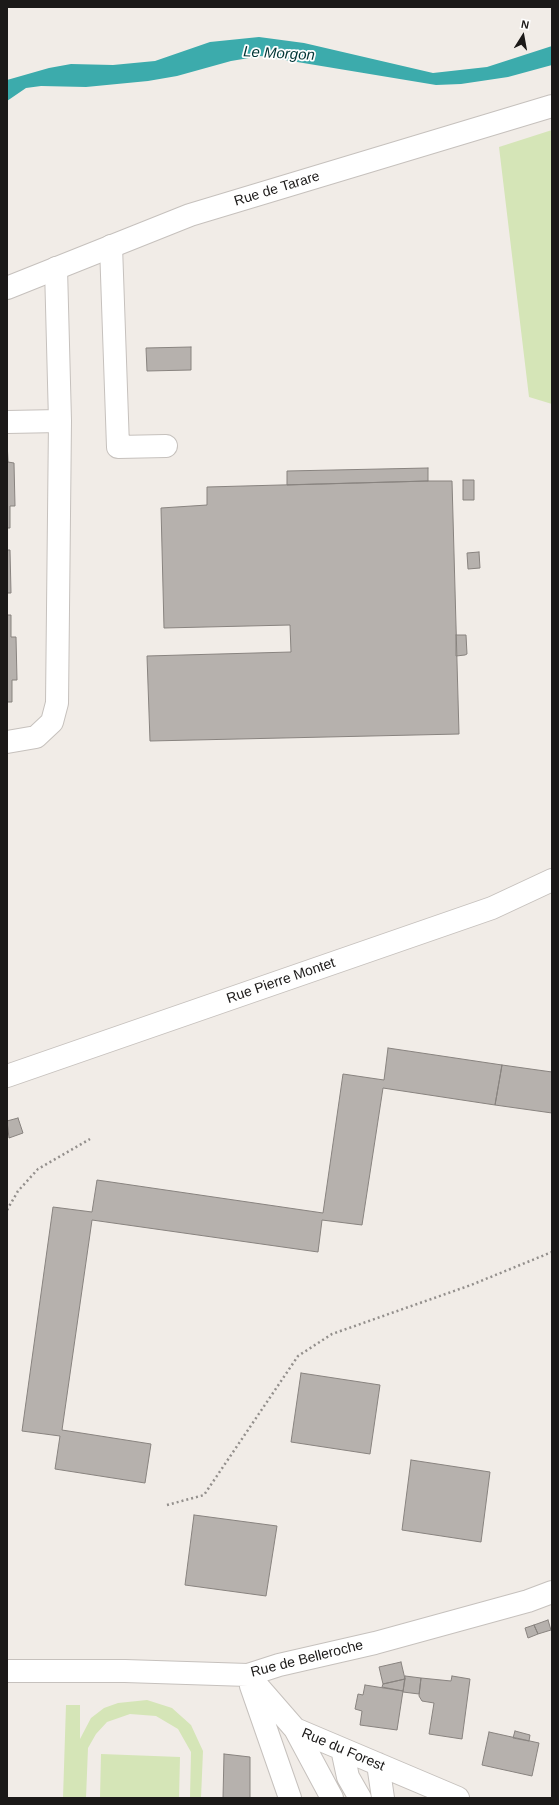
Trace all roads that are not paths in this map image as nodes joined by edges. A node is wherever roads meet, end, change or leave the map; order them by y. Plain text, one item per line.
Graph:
1 (552, 106) edge
2 (111, 246) junction
3 (56, 268) junction
4 (7, 288) edge
5 (60, 421) junction
6 (7, 422) edge
7 (166, 446) dead end
8 (7, 742) edge
9 (552, 880) edge
10 (7, 1076) edge
11 (552, 1592) edge
12 (7, 1671) edge
13 (248, 1675) junction
14 (295, 1729) junction
15 (342, 1749) junction
16 (378, 1764) junction
17 (407, 1777) junction
18 (290, 1798) edge
19 (332, 1798) edge
20 (360, 1798) edge
21 (384, 1798) edge
22 (411, 1798) edge
23 (458, 1798) edge

1 - 2 street, Rue de Tarare
2 - 3 street, Rue de Tarare
2 - 7 street
3 - 4 street, Rue de Tarare
3 - 5 street
5 - 6 street
5 - 8 street
9 - 10 street, Rue Pierre Montet
11 - 13 street, Rue de Belleroche
12 - 13 street, Rue de Belleroche
13 - 14 street, Rue du Forest
13 - 18 street
14 - 15 street, Rue du Forest
14 - 19 street
15 - 16 street, Rue du Forest
15 - 20 street
16 - 17 street, Rue du Forest
16 - 21 street
17 - 22 street
17 - 23 street, Rue du Forest

